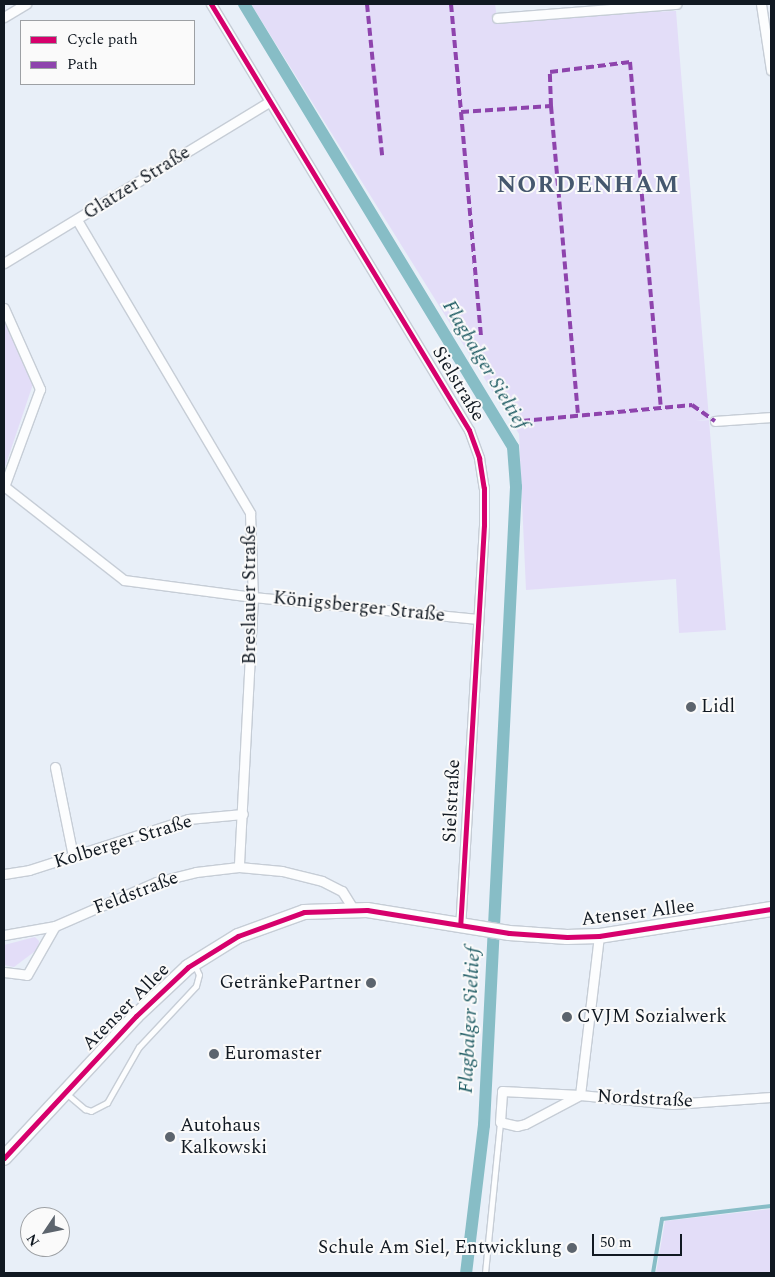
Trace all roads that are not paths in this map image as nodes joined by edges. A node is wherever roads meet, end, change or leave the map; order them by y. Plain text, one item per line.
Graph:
1 (26, 4) edge
2 (211, 4) edge
3 (676, 4) edge
4 (761, 4) edge
5 (4, 17) edge
6 (497, 18) dead end
7 (771, 70) edge
8 (270, 101) junction
9 (77, 220) junction
10 (4, 263) edge
11 (4, 308) edge
12 (771, 417) edge
13 (715, 421) dead end
14 (4, 486) edge
15 (253, 597) junction
16 (478, 619) junction
17 (55, 767) dead end
18 (244, 814) junction
19 (73, 856) junction
20 (239, 868) junction
21 (4, 874) edge
22 (771, 909) edge
23 (354, 910) junction
24 (460, 924) junction
25 (55, 926) junction
26 (4, 935) edge
27 (599, 936) junction
28 (193, 963) junction
29 (4, 972) edge
30 (65, 1092) junction
31 (580, 1095) junction
32 (771, 1096) edge
33 (500, 1122) junction
34 (4, 1158) edge
35 (485, 1273) edge

1 - 5 street
2 - 8 street, Sielstraße
3 - 6 street
4 - 7 street
8 - 9 street, Glatzer Straße
8 - 16 street, Sielstraße
9 - 10 street, Glatzer Straße
9 - 15 street, Breslauer Straße
11 - 14 street
12 - 13 street
14 - 15 street, Königsberger Straße
15 - 16 street, Königsberger Straße
15 - 18 street, Breslauer Straße
16 - 24 street, Sielstraße
17 - 19 street
18 - 19 street, Kolberger Straße
18 - 20 street, Breslauer Straße
19 - 21 street, Kolberger Straße
20 - 23 street, Feldstraße
20 - 25 street, Feldstraße
22 - 27 street, Atenser Allee
23 - 24 street, Atenser Allee
23 - 28 street, Atenser Allee
24 - 27 street, Atenser Allee
25 - 26 street, Feldstraße
25 - 29 street
27 - 31 street
28 - 30 street, Atenser Allee
28 - 30 lane
30 - 34 street, Atenser Allee
31 - 32 street, Nordstraße
31 - 33 street, Nordstraße
31 - 33 street, Nordstraße
33 - 35 lane

